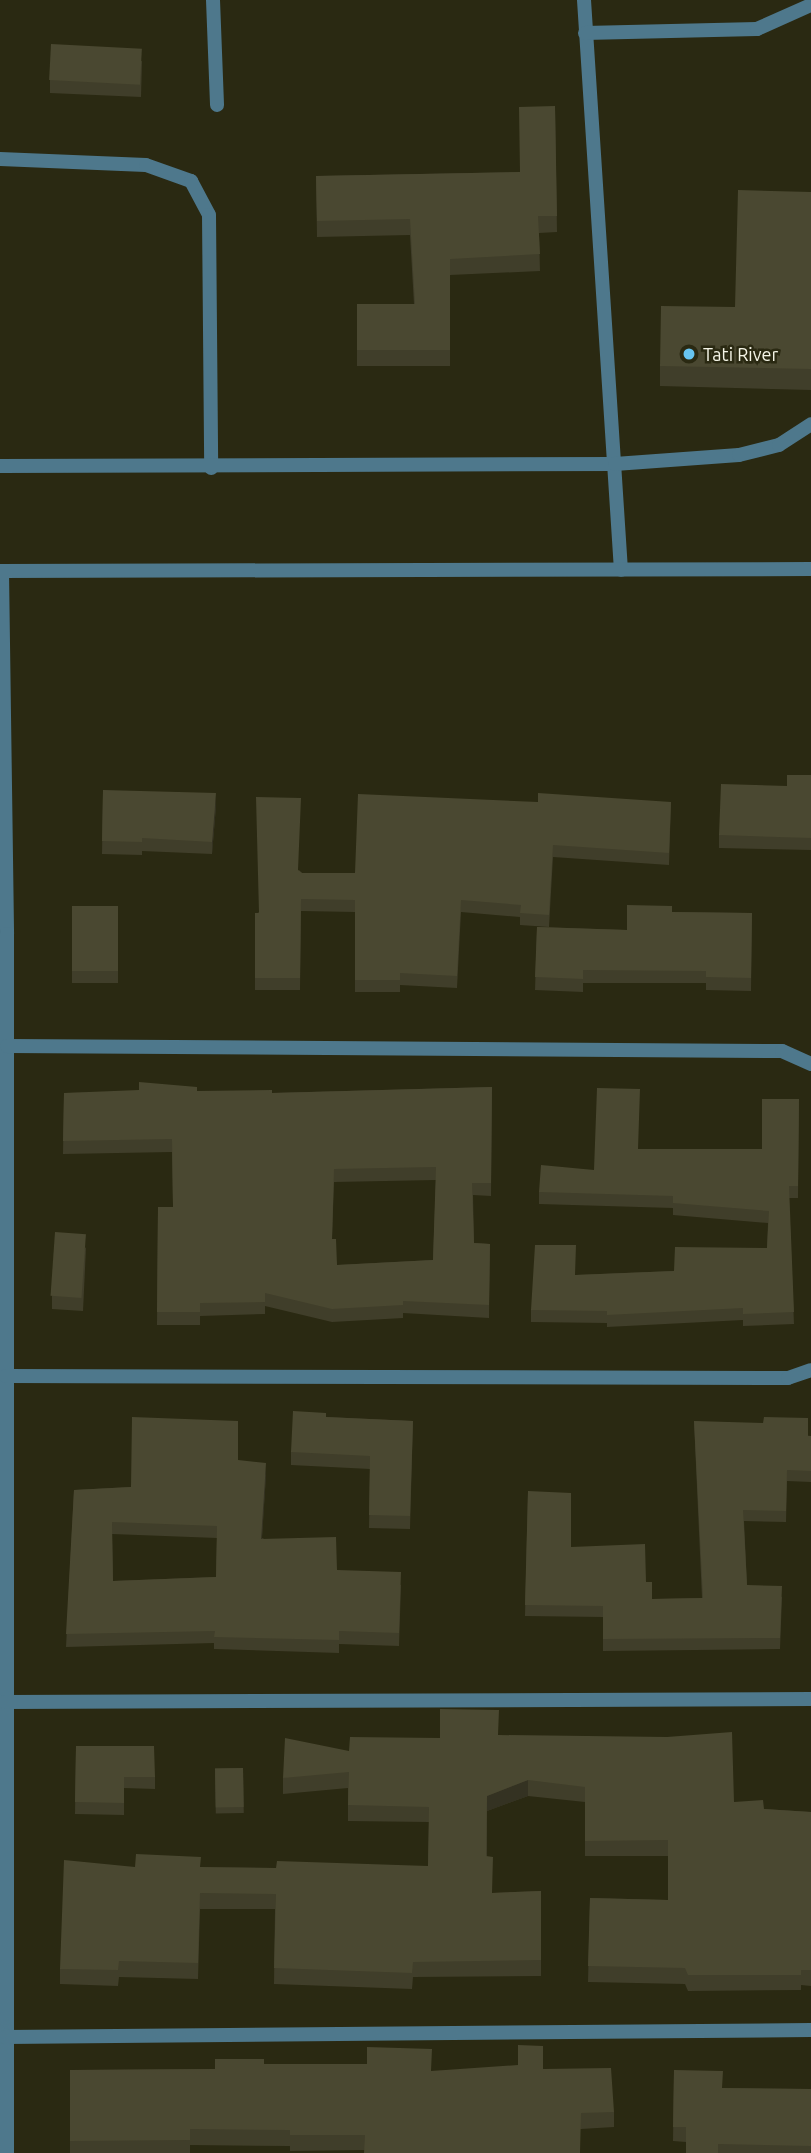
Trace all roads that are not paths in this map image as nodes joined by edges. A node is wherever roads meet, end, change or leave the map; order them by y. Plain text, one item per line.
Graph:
1 (213, 0) edge
2 (584, 0) edge
3 (811, 5) edge
4 (585, 33) junction
5 (217, 105) dead end
6 (0, 159) edge
7 (811, 424) edge
8 (615, 464) junction
9 (0, 466) edge
10 (211, 468) junction
11 (811, 569) edge
12 (621, 570) junction
13 (1, 571) edge
14 (3, 934) edge
15 (7, 1046) junction
16 (811, 1064) edge
17 (3, 1267) edge
18 (811, 1370) edge
19 (6, 1376) junction
20 (4, 1597) edge
21 (811, 1699) edge
22 (5, 1702) junction
23 (3, 1932) edge
24 (811, 2030) edge
25 (5, 2036) junction
26 (7, 2153) edge

1 - 5 street
2 - 4 street
3 - 4 street
4 - 8 street
6 - 10 street
7 - 8 street
8 - 10 street
8 - 12 street
9 - 10 street
11 - 12 street
12 - 13 street
13 - 14 street
14 - 15 street
15 - 16 street
15 - 17 street
17 - 19 street
18 - 19 street
19 - 20 street
20 - 22 street
21 - 22 street
22 - 23 street
23 - 25 street
24 - 25 street
25 - 26 street

